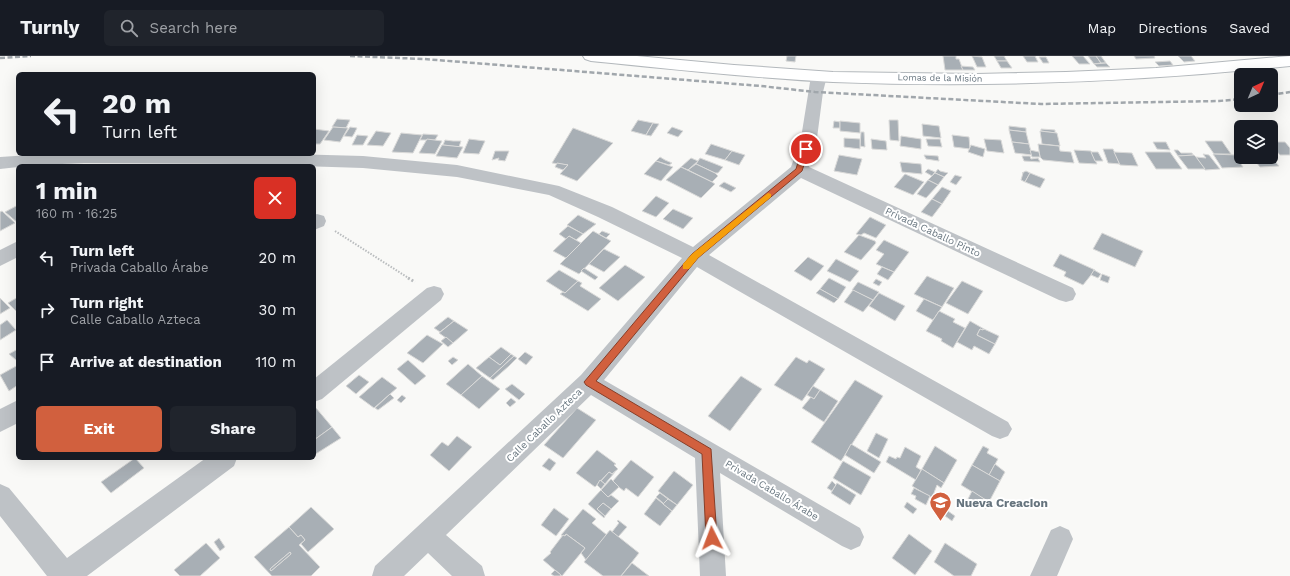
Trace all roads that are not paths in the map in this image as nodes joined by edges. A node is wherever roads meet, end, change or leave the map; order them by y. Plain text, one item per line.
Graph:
1 (591, 56) edge
2 (1290, 61) edge
3 (819, 76) junction
4 (168, 162) edge
5 (0, 163) edge
6 (799, 170) junction
7 (16, 249) edge
8 (695, 256) junction
9 (0, 259) edge
10 (434, 294) road end
11 (1066, 294) dead end
12 (319, 381) edge
13 (589, 382) junction
14 (16, 411) edge
15 (0, 422) edge
16 (1000, 429) dead end
17 (707, 452) junction
18 (221, 460) edge
19 (0, 496) edge
20 (428, 536) junction
21 (851, 537) dead end
22 (1060, 539) dead end
23 (65, 576) edge
24 (385, 576) edge
25 (472, 576) edge
26 (713, 576) edge
27 (1043, 576) edge

1 - 3 street, Lomas de la Misión
2 - 3 street, Lomas de la Misión
3 - 6 street
4 - 5 street
4 - 8 street
6 - 8 street, Calle Caballo Azteca
6 - 11 street, Privada Caballo Pinto
7 - 9 street
8 - 13 street, Calle Caballo Azteca
8 - 16 street
10 - 12 street
13 - 17 street, Privada Caballo Árabe
13 - 20 street, Calle Caballo Azteca
14 - 15 street
17 - 21 street, Privada Caballo Árabe
17 - 26 street
18 - 23 street
19 - 23 street
20 - 24 street, Calle Caballo Azteca
20 - 25 street
22 - 27 street

